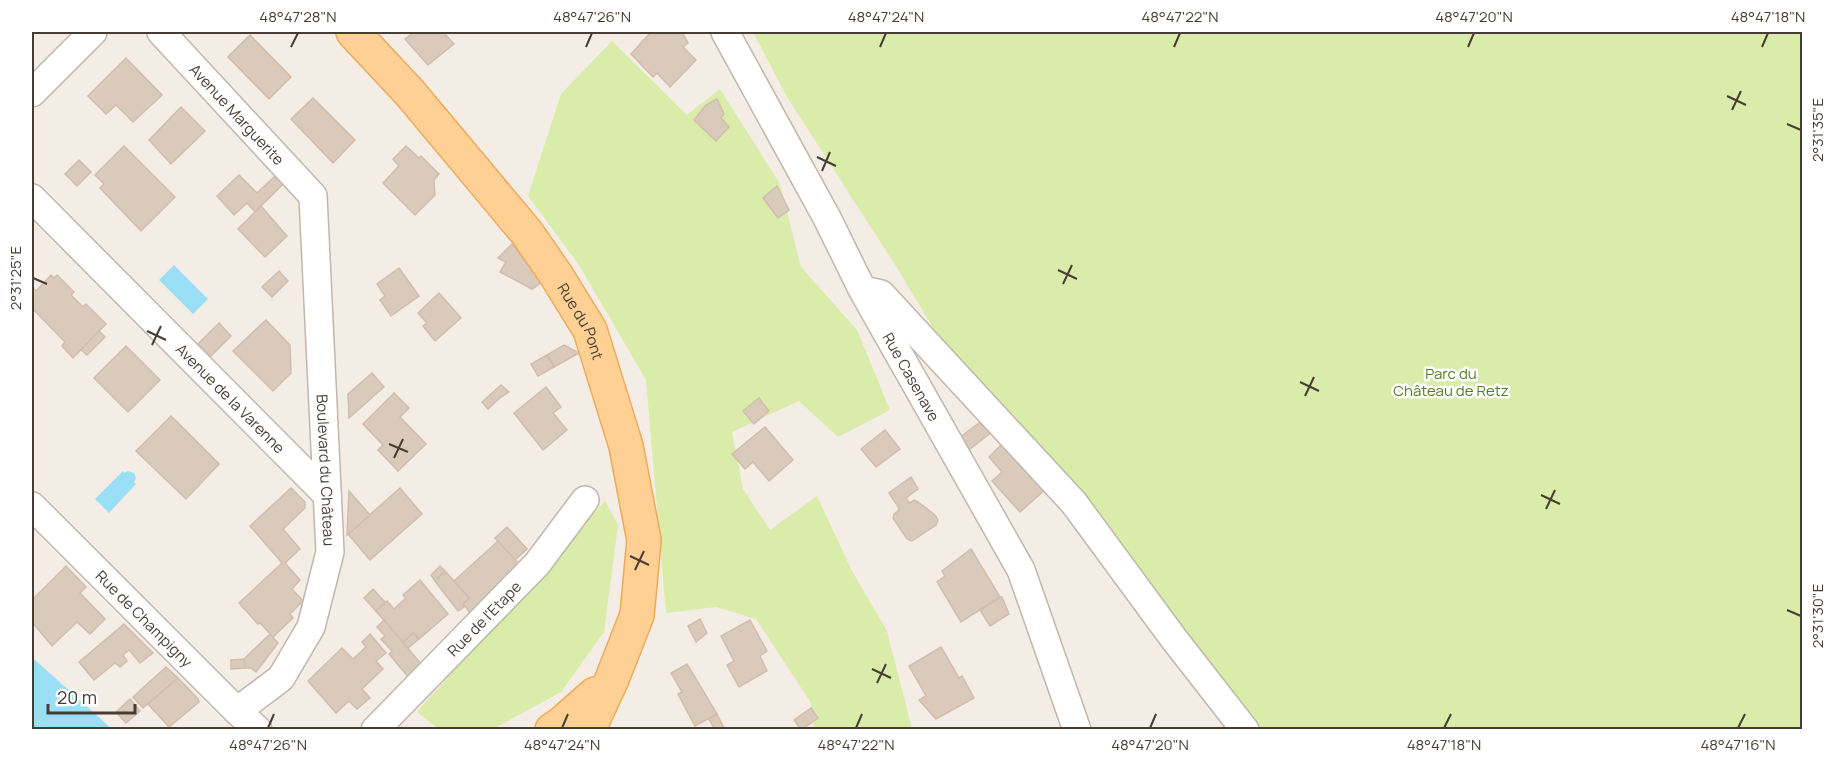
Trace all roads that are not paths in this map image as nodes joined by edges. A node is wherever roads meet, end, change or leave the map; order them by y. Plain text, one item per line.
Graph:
1 (93, 32) edge
2 (161, 32) edge
3 (353, 32) edge
4 (725, 32) edge
5 (32, 93) edge
6 (313, 196) joint
7 (32, 198) edge
8 (862, 289) junction
9 (327, 495) junction
10 (585, 500) dead end
11 (32, 507) edge
12 (612, 679) junction
13 (237, 711) junction
14 (594, 726) edge
15 (258, 729) edge
16 (375, 729) edge
17 (552, 729) edge
18 (1077, 729) edge
19 (1245, 729) edge

1 - 5 street
2 - 6 street, Avenue Marguerite
3 - 12 main road, Rue du Pont
4 - 8 street, Rue Casenave
6 - 9 street, Boulevard du Château
7 - 9 street, Avenue de la Varenne
8 - 18 street, Rue Casenave
8 - 19 street
9 - 13 street, Boulevard du Château
10 - 16 street, Rue de l'Etape
11 - 13 street, Rue de Champigny
12 - 14 main road, Rue du Pont
12 - 17 main road, Rue du Pont
13 - 15 street, Rue de Champigny

